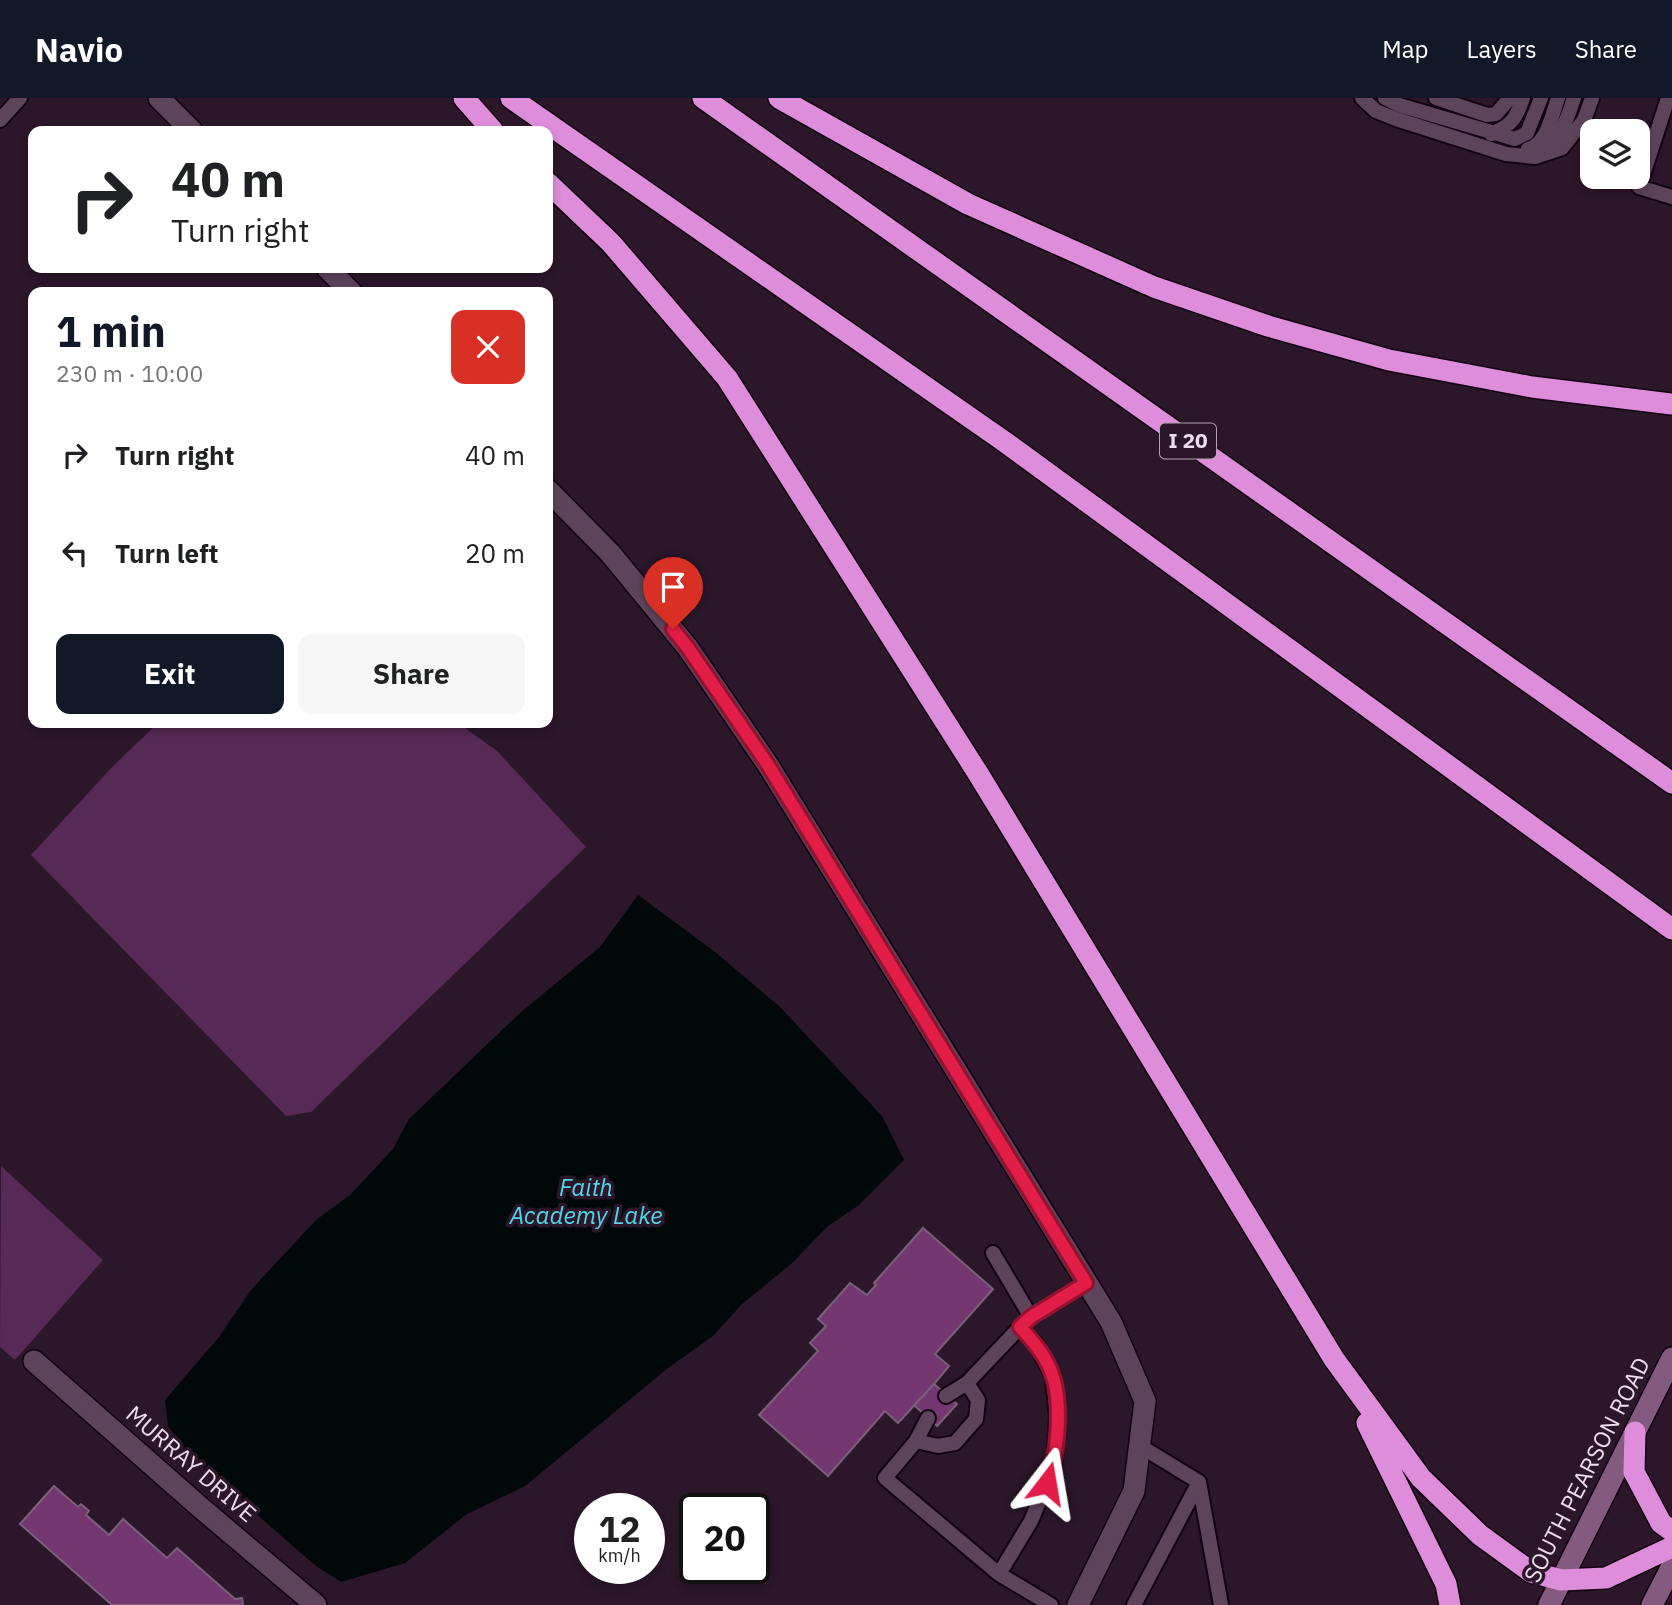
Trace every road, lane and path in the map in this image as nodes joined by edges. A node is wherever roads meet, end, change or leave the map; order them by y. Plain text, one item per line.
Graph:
1 (20, 98) edge
2 (159, 98) edge
3 (464, 98) edge
4 (511, 98) edge
5 (703, 98) edge
6 (779, 98) edge
7 (1362, 98) edge
8 (1385, 98) edge
9 (1436, 98) edge
10 (1510, 98) edge
11 (1524, 98) edge
12 (1541, 98) edge
13 (1558, 98) edge
14 (1574, 98) edge
15 (1592, 98) edge
16 (1668, 98) edge
17 (0, 120) edge
18 (187, 126) edge
19 (489, 126) edge
20 (551, 126) edge
21 (553, 127) edge
22 (1491, 134) junction
23 (1506, 154) junction
24 (553, 188) edge
25 (1672, 197) edge
26 (332, 273) edge
27 (346, 287) edge
28 (1672, 404) edge
29 (553, 495) edge
30 (1672, 783) edge
31 (1672, 929) edge
32 (993, 1253) dead end
33 (1086, 1283) junction
34 (1031, 1317) junction
35 (1020, 1327) junction
36 (1672, 1358) edge
37 (1334, 1359) junction
38 (34, 1361) dead end
39 (967, 1383) junction
40 (946, 1395) dead end
41 (928, 1418) dead end
42 (1635, 1433) junction
43 (916, 1441) junction
44 (1140, 1446) junction
45 (1199, 1482) junction
46 (1672, 1531) edge
47 (1672, 1546) edge
48 (1672, 1566) edge
49 (999, 1574) junction
50 (1561, 1580) junction
51 (316, 1605) edge
52 (1051, 1605) edge
53 (1078, 1605) edge
54 (1134, 1605) edge
55 (1221, 1605) edge
56 (1450, 1605) edge
57 (1549, 1605) edge
58 (1652, 1605) edge

1 - 17 lane
2 - 18 street
3 - 19 highway
4 - 20 highway
5 - 30 highway, I 20
6 - 28 highway
7 - 23 lane
8 - 22 lane
9 - 10 lane
11 - 22 lane
12 - 22 lane
13 - 23 lane
14 - 23 lane
15 - 23 lane
16 - 25 lane
21 - 31 highway
24 - 37 highway
26 - 27 street
29 - 33 street
32 - 34 lane
33 - 34 lane
33 - 44 street
34 - 35 lane
35 - 39 lane
35 - 49 lane
36 - 42 main road, SOUTH PEARSON ROAD
37 - 50 highway
37 - 56 highway
38 - 51 street, MURRAY DRIVE
39 - 40 lane
39 - 43 lane
41 - 43 lane
42 - 46 highway
42 - 50 main road, SOUTH PEARSON ROAD
43 - 49 lane
44 - 45 lane
44 - 53 street
45 - 54 lane
45 - 55 lane
47 - 50 highway
48 - 58 main road
49 - 52 lane
50 - 57 main road, SOUTH PEARSON ROAD

